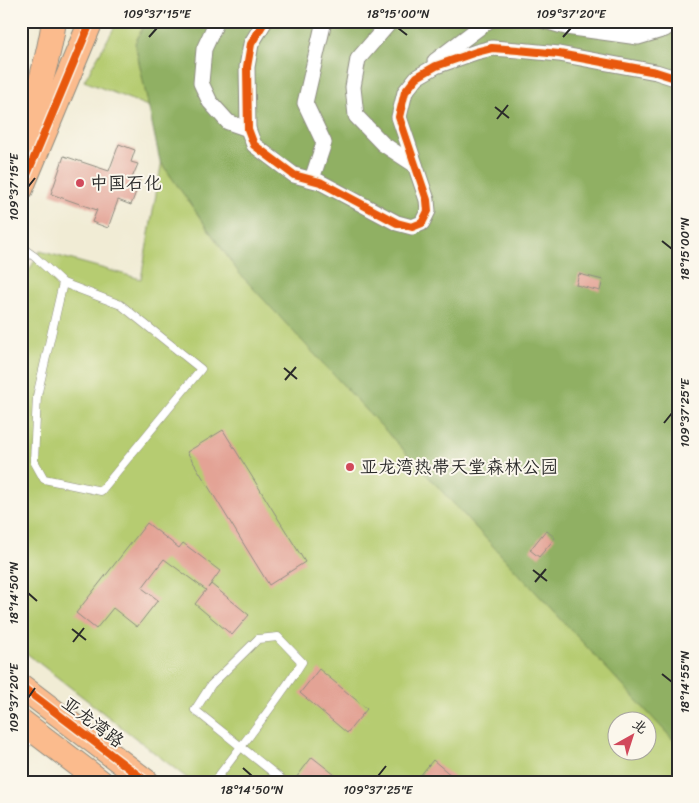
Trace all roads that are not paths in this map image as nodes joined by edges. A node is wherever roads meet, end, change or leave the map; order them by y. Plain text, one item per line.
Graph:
1 (54, 21) edge
2 (91, 21) edge
3 (216, 21) edge
4 (265, 21) edge
5 (324, 21) edge
6 (390, 21) edge
7 (488, 21) edge
8 (545, 21) edge
9 (676, 21) edge
10 (417, 77) junction
11 (678, 79) edge
12 (248, 129) junction
13 (21, 145) edge
14 (415, 165) junction
15 (312, 179) junction
16 (21, 189) edge
17 (21, 247) edge
18 (62, 283) junction
19 (21, 686) edge
20 (26, 734) edge
21 (240, 747) junction
22 (101, 782) edge
23 (147, 782) edge
24 (214, 782) edge
25 (285, 782) edge

1 - 13 main road
2 - 16 main road
3 - 12 street
4 - 12 street
5 - 15 street
6 - 14 street
7 - 10 street
8 - 9 street
10 - 11 street
10 - 14 street
12 - 15 street
14 - 15 street
17 - 18 lane
18 - 18 lane
19 - 23 main road, 亚龙湾路
20 - 22 main road
21 - 21 lane
21 - 24 lane
21 - 25 lane

